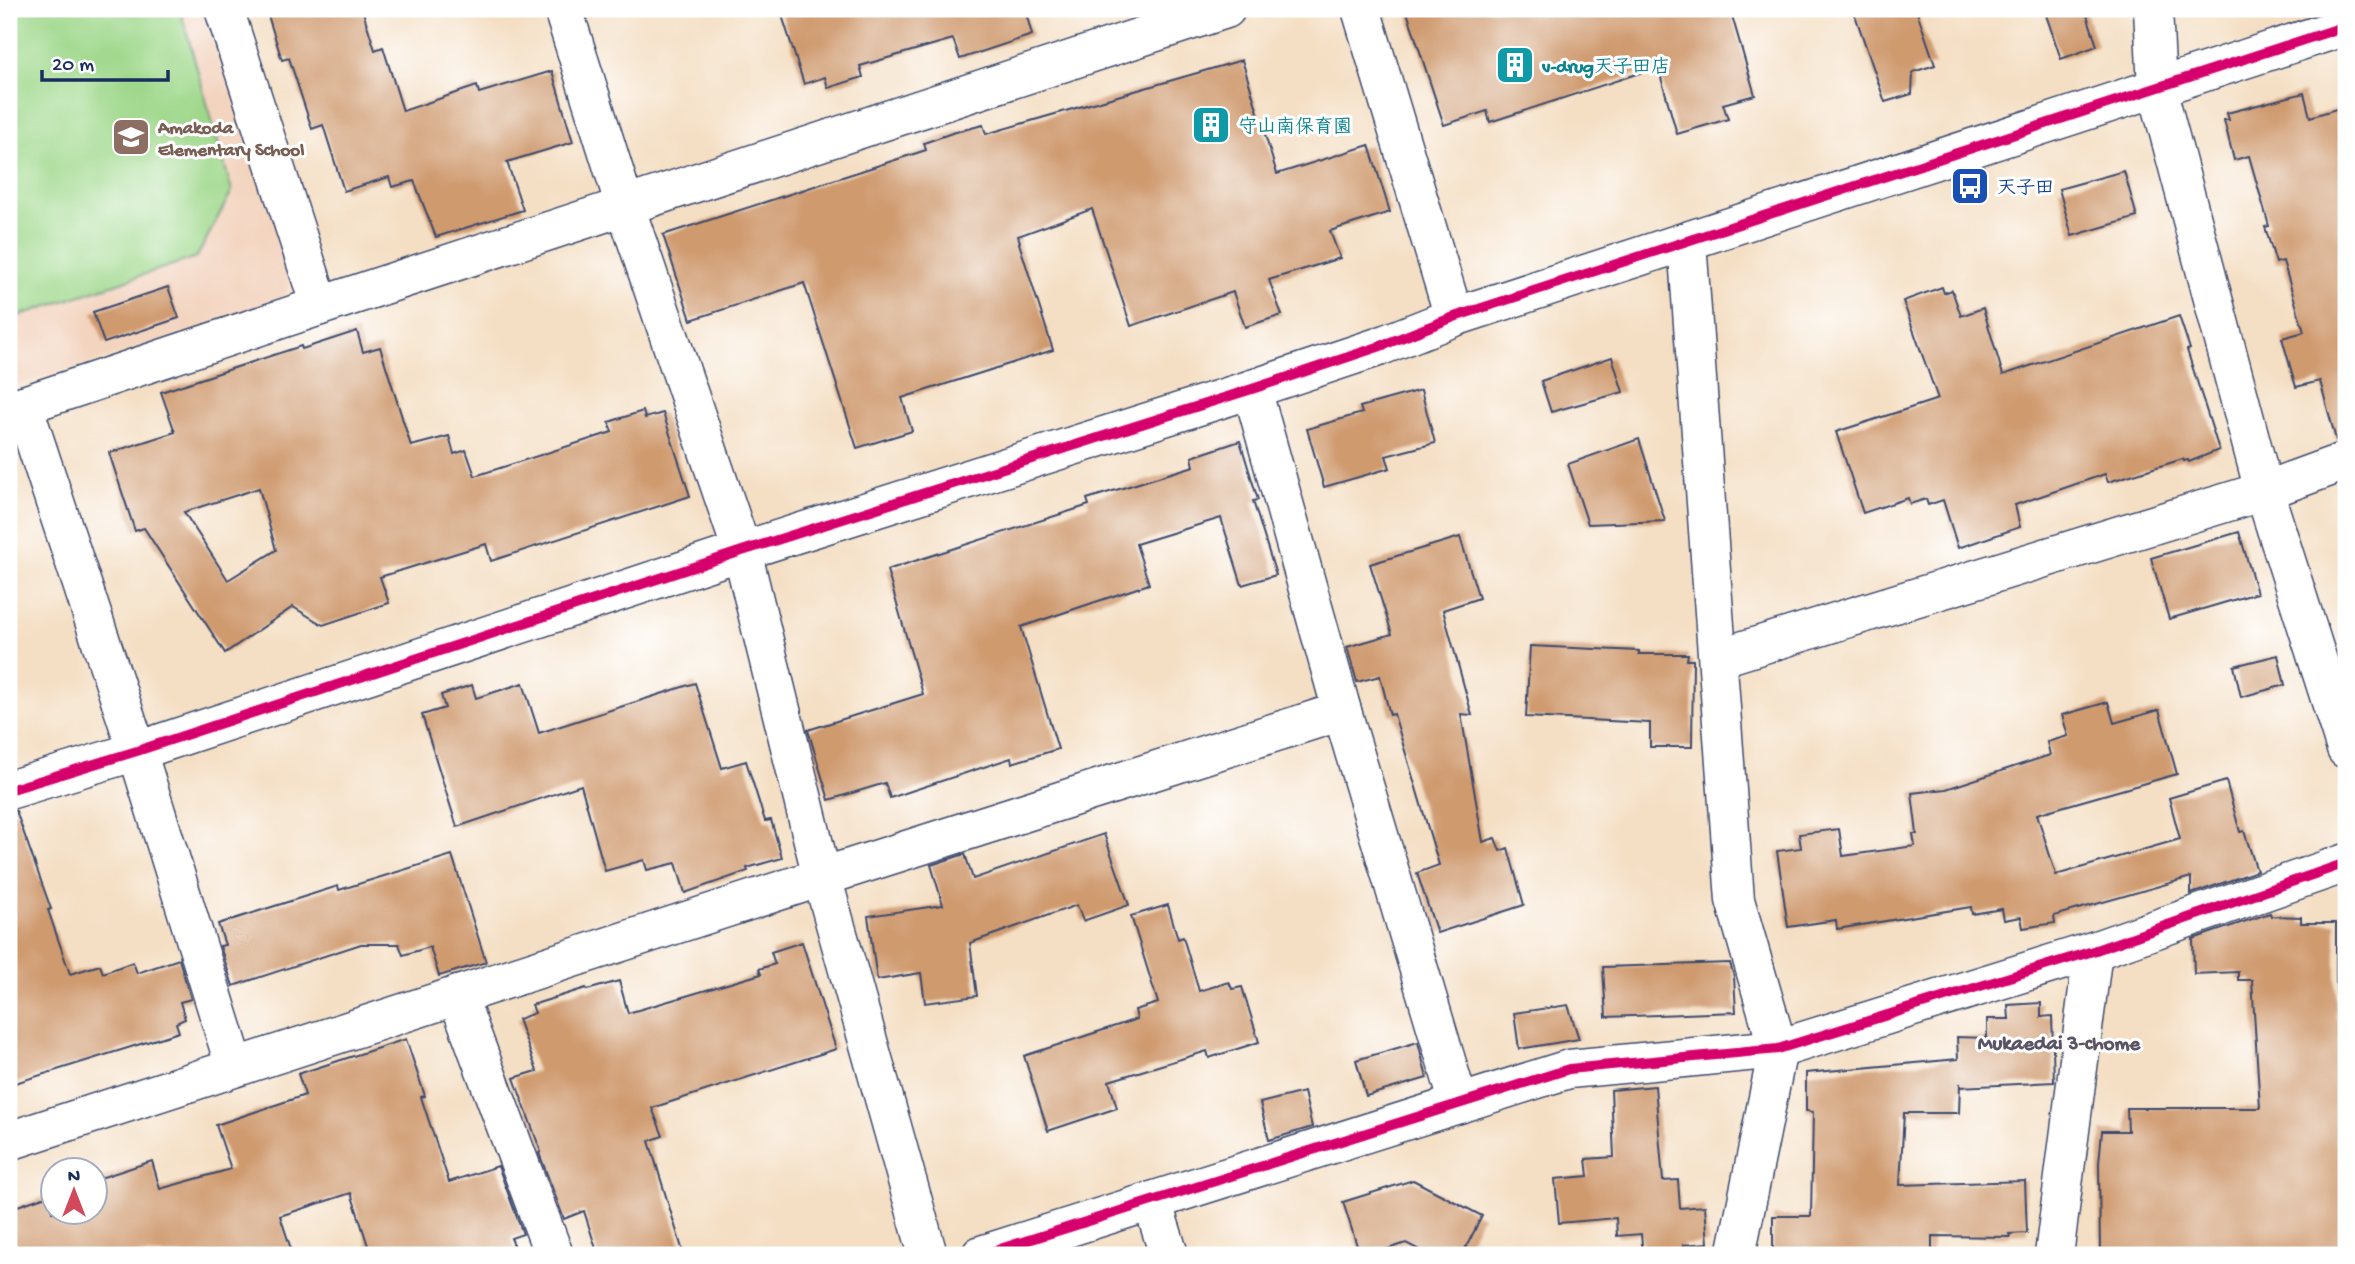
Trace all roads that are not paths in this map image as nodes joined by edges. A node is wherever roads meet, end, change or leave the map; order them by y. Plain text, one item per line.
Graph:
1 (224, 9) edge
2 (563, 9) edge
3 (1226, 9) edge
4 (1361, 9) edge
5 (2153, 9) edge
6 (2346, 26) edge
7 (2157, 88) junction
8 (625, 206) junction
9 (1687, 242) junction
10 (320, 306) junction
11 (1454, 317) junction
12 (1252, 389) junction
13 (16, 407) edge
14 (2346, 461) edge
15 (2264, 491) junction
16 (742, 551) junction
17 (1718, 658) junction
18 (1342, 711) junction
19 (2346, 749) edge
20 (137, 751) junction
21 (9, 790) edge
22 (2346, 863) edge
23 (822, 877) junction
24 (2093, 951) junction
25 (457, 995) junction
26 (1778, 1049) junction
27 (234, 1067) junction
28 (1459, 1104) junction
29 (9, 1140) edge
30 (1152, 1201) junction
31 (554, 1255) edge
32 (928, 1255) edge
33 (981, 1255) edge
34 (1169, 1255) edge
35 (1735, 1255) edge
36 (2054, 1255) edge

1 - 10 street
2 - 8 street
3 - 8 street
4 - 11 street
5 - 7 street
6 - 7 street
7 - 9 street
7 - 15 street
8 - 10 street
8 - 16 street
9 - 11 street
9 - 17 street
10 - 13 street
11 - 12 street
12 - 16 street
12 - 18 street
13 - 20 street
14 - 15 street
15 - 17 street
15 - 19 street
16 - 20 street
16 - 23 street
17 - 26 street
18 - 23 street
18 - 28 street
20 - 21 street
20 - 27 street
22 - 24 street
23 - 25 street
23 - 32 street
24 - 26 street
24 - 36 street
25 - 27 street
25 - 31 street
26 - 28 street
26 - 35 street
27 - 29 street
28 - 30 street
30 - 33 street
30 - 34 street

